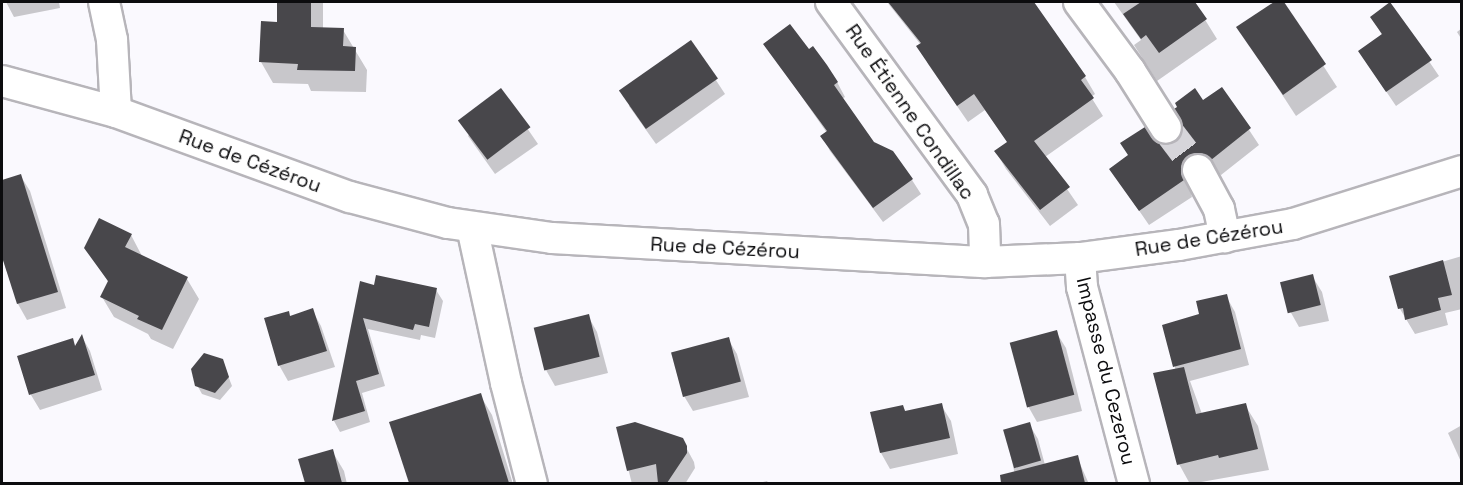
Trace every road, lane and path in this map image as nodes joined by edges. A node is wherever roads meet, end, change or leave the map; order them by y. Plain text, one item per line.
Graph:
1 (104, 2) edge
2 (831, 2) edge
3 (1079, 2) edge
4 (2, 81) edge
5 (116, 112) junction
6 (1166, 128) tunnel mouth
7 (1198, 170) tunnel mouth
8 (1461, 171) edge
9 (472, 227) junction
10 (1225, 237) junction
11 (1080, 258) junction
12 (985, 262) junction
13 (532, 483) edge
14 (1134, 483) edge

1 - 5 street
2 - 12 street, Rue Étienne Condillac
3 - 6 street
4 - 5 street, Rue de Cézérou
5 - 9 street, Rue de Cézérou
7 - 10 street
8 - 10 street, Rue de Cézérou
9 - 12 street, Rue de Cézérou
9 - 13 street
10 - 11 street, Rue de Cézérou
11 - 12 street, Rue de Cézérou
11 - 14 street, Impasse du Cezerou

